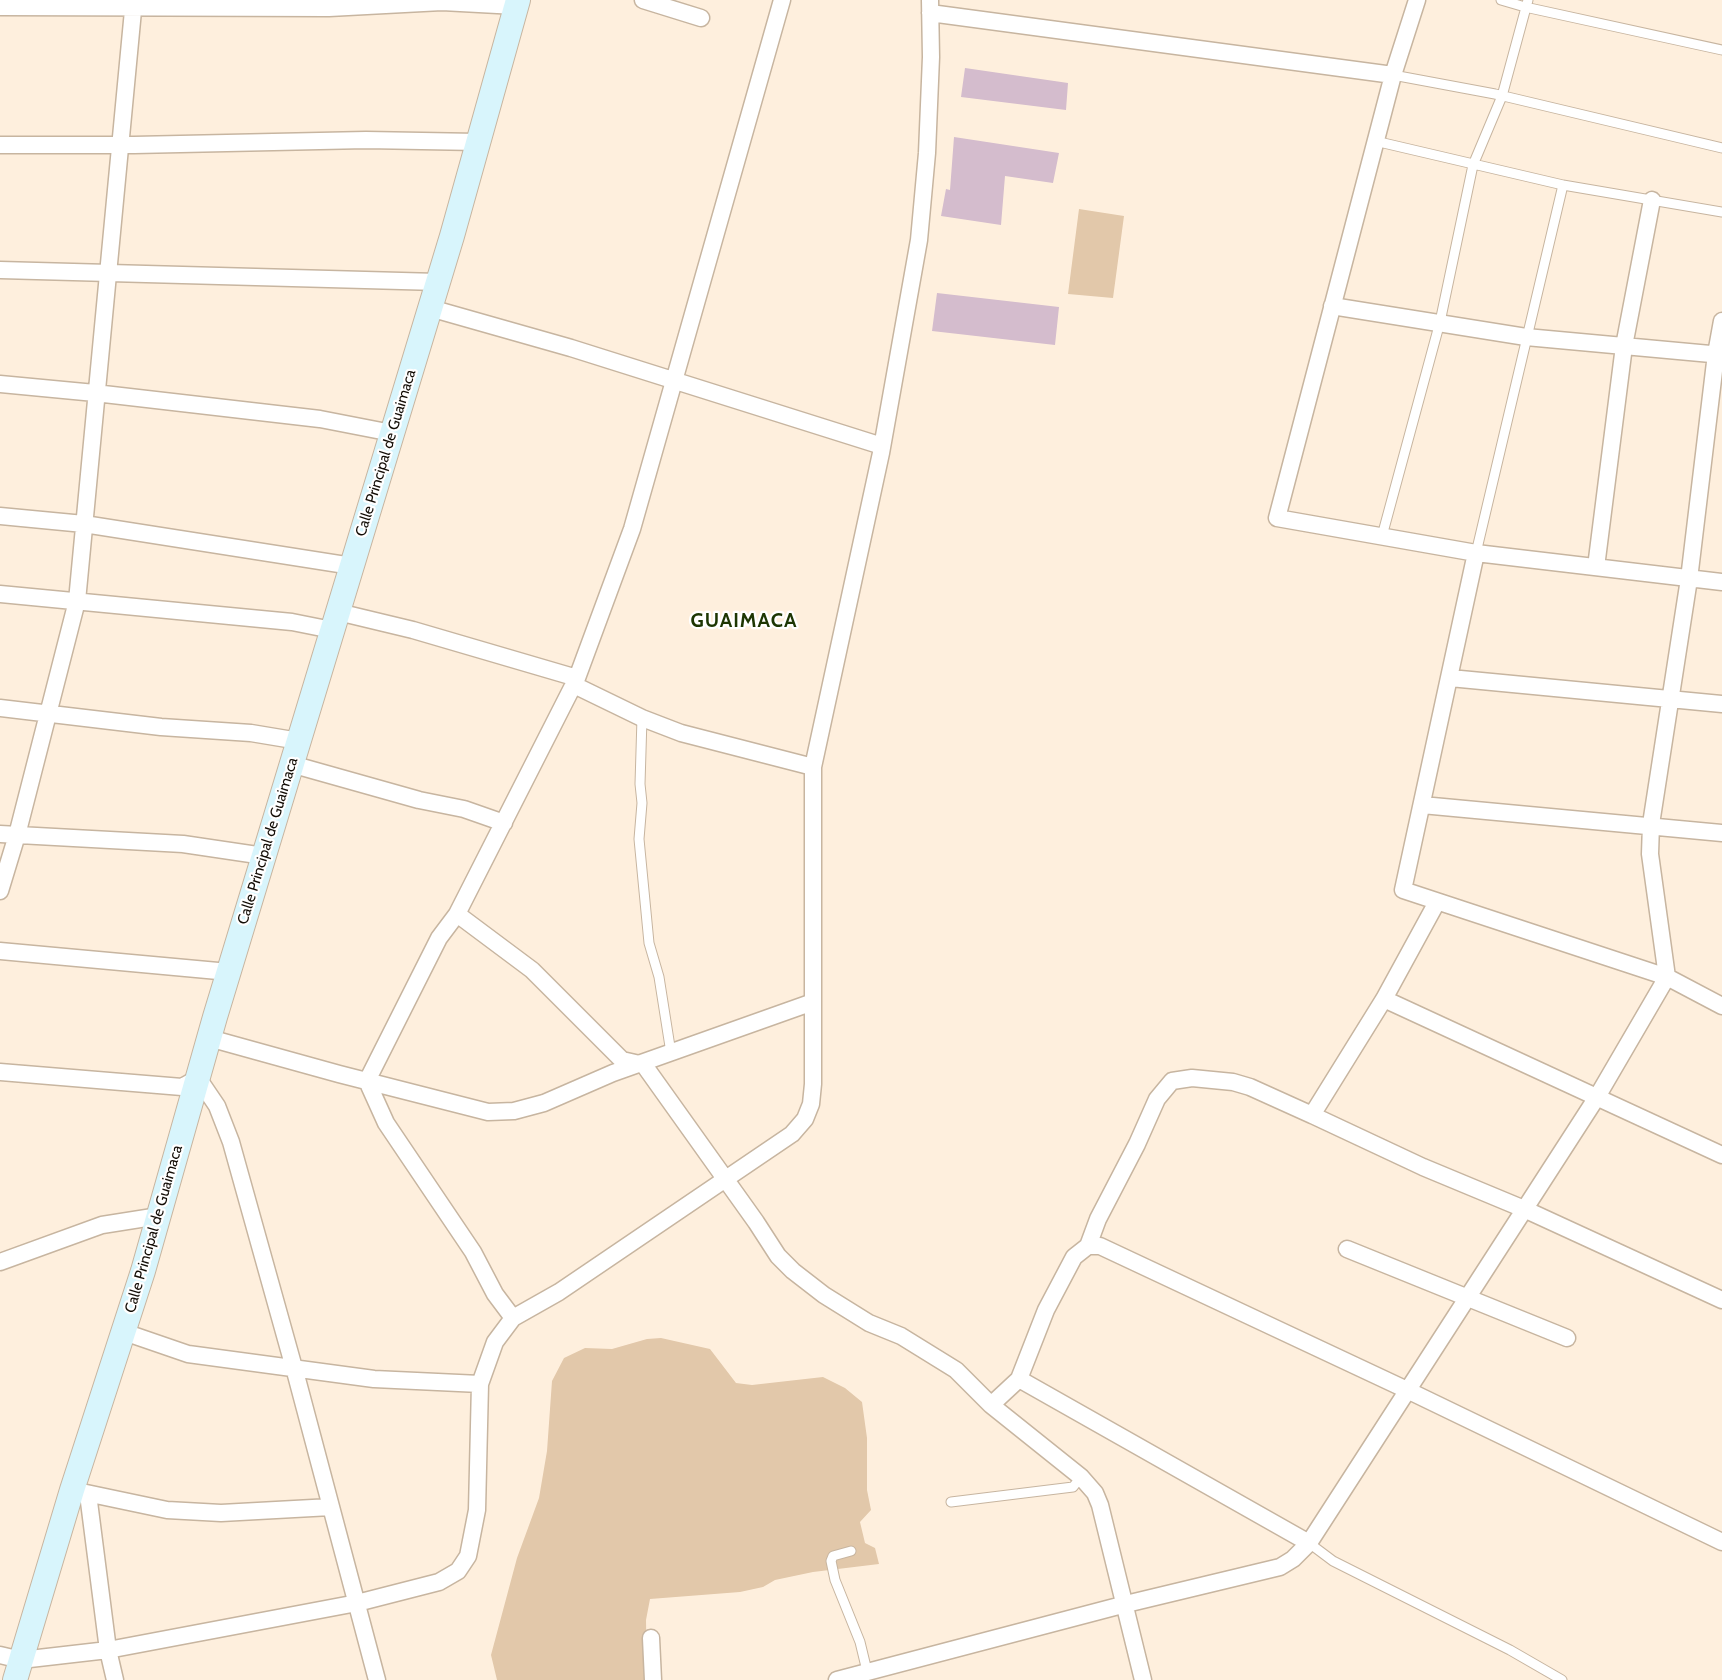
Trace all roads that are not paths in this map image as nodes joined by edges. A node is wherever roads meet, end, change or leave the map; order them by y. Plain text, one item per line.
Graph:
1 (643, 0) edge
2 (782, 0) edge
3 (1417, 0) edge
4 (1501, 0) edge
5 (134, 3) edge
6 (517, 3) edge
7 (1527, 4) edge
8 (930, 6) edge
9 (0, 7) edge
10 (701, 18) dead end
11 (1722, 50) edge
12 (1393, 75) junction
13 (1502, 96) junction
14 (1375, 141) junction
15 (478, 142) junction
16 (0, 144) edge
17 (119, 144) junction
18 (1722, 148) edge
19 (1473, 165) junction
20 (1563, 185) junction
21 (1652, 200) junction
22 (1722, 212) edge
23 (0, 270) edge
24 (107, 274) junction
25 (438, 282) junction
26 (1332, 306) junction
27 (430, 308) junction
28 (1722, 321) edge
29 (1440, 322) junction
30 (1526, 337) junction
31 (1624, 346) junction
32 (1719, 355) edge
33 (675, 381) junction
34 (0, 384) edge
35 (96, 393) junction
36 (392, 433) junction
37 (882, 446) junction
38 (0, 516) edge
39 (84, 524) junction
40 (1382, 536) junction
41 (1476, 553) junction
42 (352, 566) junction
43 (1596, 567) junction
44 (1689, 579) junction
45 (1722, 582) edge
46 (0, 594) edge
47 (77, 601) junction
48 (335, 621) junction
49 (1450, 678) junction
50 (576, 682) junction
51 (1670, 697) junction
52 (1722, 704) edge
53 (0, 708) edge
54 (47, 713) junction
55 (642, 718) junction
56 (299, 741) junction
57 (292, 764) junction
58 (814, 767) junction
59 (1422, 805) junction
60 (504, 824) junction
61 (1650, 824) junction
62 (1722, 832) edge
63 (0, 834) edge
64 (17, 835) junction
65 (264, 856) junction
66 (0, 891) edge
67 (1437, 902) junction
68 (457, 914) junction
69 (0, 951) edge
70 (228, 972) junction
71 (1666, 977) junction
72 (1384, 999) junction
73 (813, 1002) junction
74 (1722, 1006) edge
75 (209, 1038) junction
76 (671, 1053) junction
77 (640, 1064) junction
78 (0, 1072) edge
79 (198, 1078) junction
80 (367, 1081) junction
81 (1597, 1097) junction
82 (1312, 1115) junction
83 (1722, 1155) edge
84 (725, 1179) junction
85 (1524, 1209) junction
86 (159, 1216) junction
87 (1088, 1246) junction
88 (1347, 1249) dead end
89 (0, 1262) edge
90 (1467, 1297) junction
91 (1722, 1300) edge
92 (513, 1318) junction
93 (124, 1332) junction
94 (1567, 1338) dead end
95 (294, 1368) junction
96 (1019, 1379) junction
97 (480, 1384) junction
98 (1407, 1390) junction
99 (991, 1405) junction
100 (1081, 1477) junction
101 (80, 1492) junction
102 (951, 1502) dead end
103 (331, 1507) junction
104 (1722, 1542) edge
105 (1308, 1543) junction
106 (852, 1551) dead end
107 (357, 1603) junction
108 (1126, 1604) junction
109 (651, 1638) dead end
110 (108, 1650) junction
111 (12, 1665) edge
112 (861, 1675) edge
113 (115, 1680) edge
114 (377, 1680) edge
115 (653, 1680) edge
116 (837, 1680) edge
117 (1143, 1680) edge
118 (1562, 1680) edge

1 - 10 street
2 - 33 street
3 - 12 street
4 - 7 lane
5 - 6 street
5 - 9 street
5 - 17 street
6 - 15 main road, Calle Principal de Guaimaca
7 - 11 lane
7 - 13 lane
8 - 12 street
8 - 37 street
12 - 13 lane
12 - 14 street
13 - 18 lane
13 - 19 lane
14 - 19 lane
14 - 26 street
15 - 17 street
15 - 25 main road, Calle Principal de Guaimaca
16 - 17 street
17 - 24 street
19 - 20 lane
19 - 29 lane
20 - 21 lane
20 - 30 lane
21 - 22 lane
21 - 31 street
23 - 24 street
24 - 25 street
24 - 35 street
25 - 27 main road, Calle Principal de Guaimaca
26 - 29 street
26 - 40 street
27 - 33 street
27 - 36 main road, Calle Principal de Guaimaca
28 - 32 street
29 - 30 street
29 - 40 lane
30 - 31 street
30 - 41 lane
31 - 32 street
31 - 43 street
32 - 44 street
33 - 37 street
33 - 50 street
34 - 35 street
35 - 36 street
35 - 39 street
36 - 42 main road, Calle Principal de Guaimaca
37 - 58 street
38 - 39 street
39 - 42 street
39 - 47 street
40 - 41 street
41 - 43 street
41 - 49 street
42 - 48 main road, Calle Principal de Guaimaca
43 - 44 street
44 - 45 street
44 - 51 street
46 - 47 street
47 - 48 street
47 - 54 street
48 - 50 street
48 - 56 main road, Calle Principal de Guaimaca
49 - 51 street
49 - 59 street
50 - 55 street
50 - 60 street
51 - 52 street
51 - 61 street
53 - 54 street
54 - 56 street
54 - 64 street
55 - 58 street
55 - 76 lane
56 - 57 main road, Calle Principal de Guaimaca
57 - 60 street
57 - 65 main road, Calle Principal de Guaimaca
58 - 73 street
59 - 61 street
59 - 67 street
60 - 68 street
61 - 62 street
61 - 71 street
63 - 64 street
64 - 65 street
64 - 66 street
65 - 70 main road, Calle Principal de Guaimaca
67 - 71 street
67 - 72 street
68 - 77 street
68 - 80 street
69 - 70 street
70 - 75 main road, Calle Principal de Guaimaca
71 - 74 street
71 - 81 street
72 - 81 street
72 - 82 street
73 - 76 street
73 - 84 street
75 - 79 main road, Calle Principal de Guaimaca
75 - 80 street
76 - 77 street
77 - 80 street
77 - 84 street
78 - 79 street
79 - 86 main road, Calle Principal de Guaimaca
79 - 95 street
80 - 92 street
81 - 83 street
81 - 85 street
82 - 85 street
82 - 87 street
84 - 92 street
84 - 99 street
85 - 90 street
85 - 91 street
86 - 89 street
86 - 93 main road, Calle Principal de Guaimaca
87 - 96 street
87 - 98 street
88 - 90 street
90 - 94 street
90 - 98 street
92 - 97 street
93 - 95 street
93 - 101 main road, Calle Principal de Guaimaca
95 - 97 street
95 - 103 street
96 - 99 street
96 - 105 street
97 - 107 street
98 - 104 street
98 - 105 street
99 - 100 street
100 - 102 lane
100 - 108 street
101 - 103 street
101 - 110 street
101 - 111 main road, Calle Principal de Guaimaca
103 - 107 street
105 - 108 street
105 - 118 lane
106 - 112 lane
107 - 110 street
107 - 114 street
108 - 112 street
108 - 117 street
109 - 115 street
110 - 111 street
110 - 113 street
112 - 116 street

